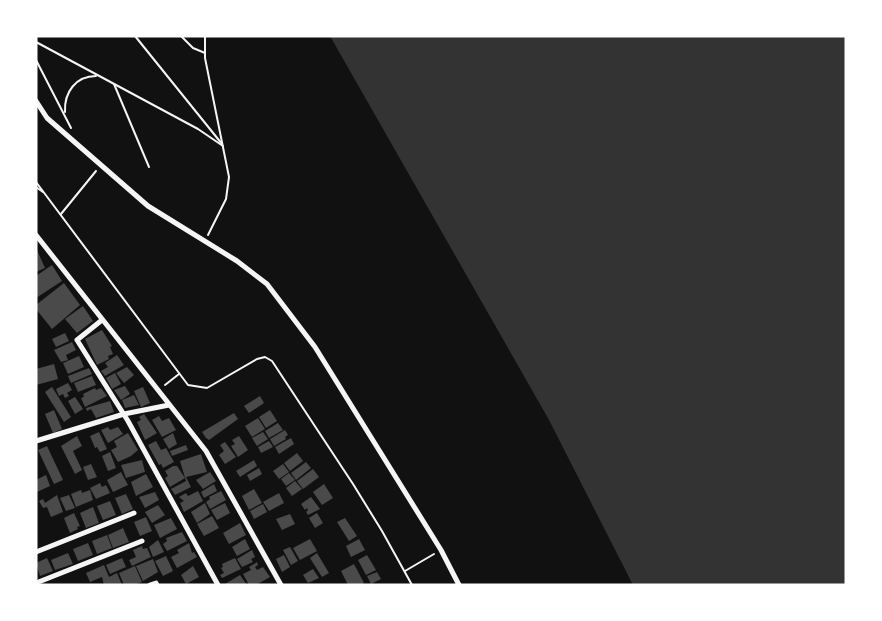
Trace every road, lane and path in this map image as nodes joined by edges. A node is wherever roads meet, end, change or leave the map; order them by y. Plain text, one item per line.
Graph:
1 (135, 36) edge
2 (181, 36) edge
3 (205, 36) edge
4 (36, 42) edge
5 (205, 53) junction
6 (36, 60) edge
7 (99, 76) junction
8 (114, 84) junction
9 (36, 101) edge
10 (65, 115) junction
11 (72, 129) dead end
12 (223, 146) junction
13 (100, 166) junction
14 (150, 166) dead end
15 (36, 182) edge
16 (36, 188) edge
17 (45, 193) junction
18 (61, 214) junction
19 (36, 235) edge
20 (205, 240) junction
21 (102, 320) junction
22 (179, 374) junction
23 (158, 391) junction
24 (169, 405) junction
25 (124, 414) junction
26 (36, 441) edge
27 (134, 513) dead end
28 (142, 541) dead end
29 (441, 550) junction
30 (36, 552) edge
31 (405, 571) junction
32 (36, 583) edge
33 (150, 585) edge
34 (157, 585) edge
35 (218, 585) edge
36 (281, 585) edge
37 (412, 585) edge
38 (459, 585) edge

1 - 12 path
2 - 5 path
3 - 5 path
4 - 7 path
5 - 12 path
6 - 10 path
7 - 8 path
7 - 10 path
8 - 12 path
8 - 14 path
9 - 13 street
10 - 11 path
12 - 20 path
13 - 18 path
13 - 20 street
15 - 17 path
16 - 17 path
17 - 18 path
18 - 22 path
19 - 21 street
20 - 29 street
21 - 23 street
21 - 25 street
22 - 23 path
22 - 31 path
23 - 24 street
24 - 25 street
24 - 36 street
25 - 26 street
25 - 35 street
27 - 30 street
28 - 32 street
29 - 31 path
29 - 38 street
31 - 37 path
33 - 34 street

